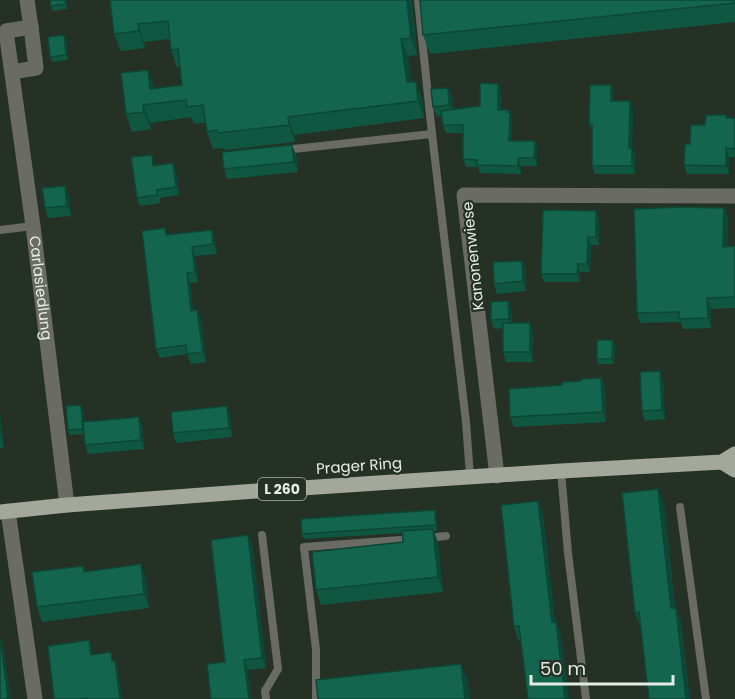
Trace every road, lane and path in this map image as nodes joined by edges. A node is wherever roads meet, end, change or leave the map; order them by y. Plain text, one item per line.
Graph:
1 (27, 0) edge
2 (418, 0) edge
3 (31, 27) junction
4 (12, 72) junction
5 (432, 134) junction
6 (273, 151) edge
7 (735, 196) edge
8 (33, 226) junction
9 (0, 230) edge
10 (731, 462) edge
11 (561, 471) junction
12 (470, 476) junction
13 (497, 476) junction
14 (67, 505) junction
15 (680, 507) dead end
16 (4, 512) edge
17 (262, 535) dead end
18 (446, 536) dead end
19 (327, 686) edge
20 (316, 687) junction
21 (35, 699) edge
22 (266, 699) edge
23 (316, 699) edge
24 (586, 699) edge
25 (706, 699) edge

1 - 3 street
2 - 5 lane
3 - 4 street
3 - 4 street, Carlasiedlung
4 - 8 street, Carlasiedlung
5 - 6 lane
5 - 12 lane
7 - 13 street, Kanonenwiese
8 - 9 lane
8 - 14 street, Carlasiedlung
10 - 11 main road, Prager Ring / L 260
11 - 13 main road, Prager Ring / L 260
11 - 24 lane
12 - 13 main road, Prager Ring / L 260
12 - 14 main road, Prager Ring / L 260
14 - 16 main road, Prager Ring / L 260
15 - 25 lane
16 - 21 street
17 - 22 lane
18 - 20 lane
19 - 20 lane
20 - 23 lane

